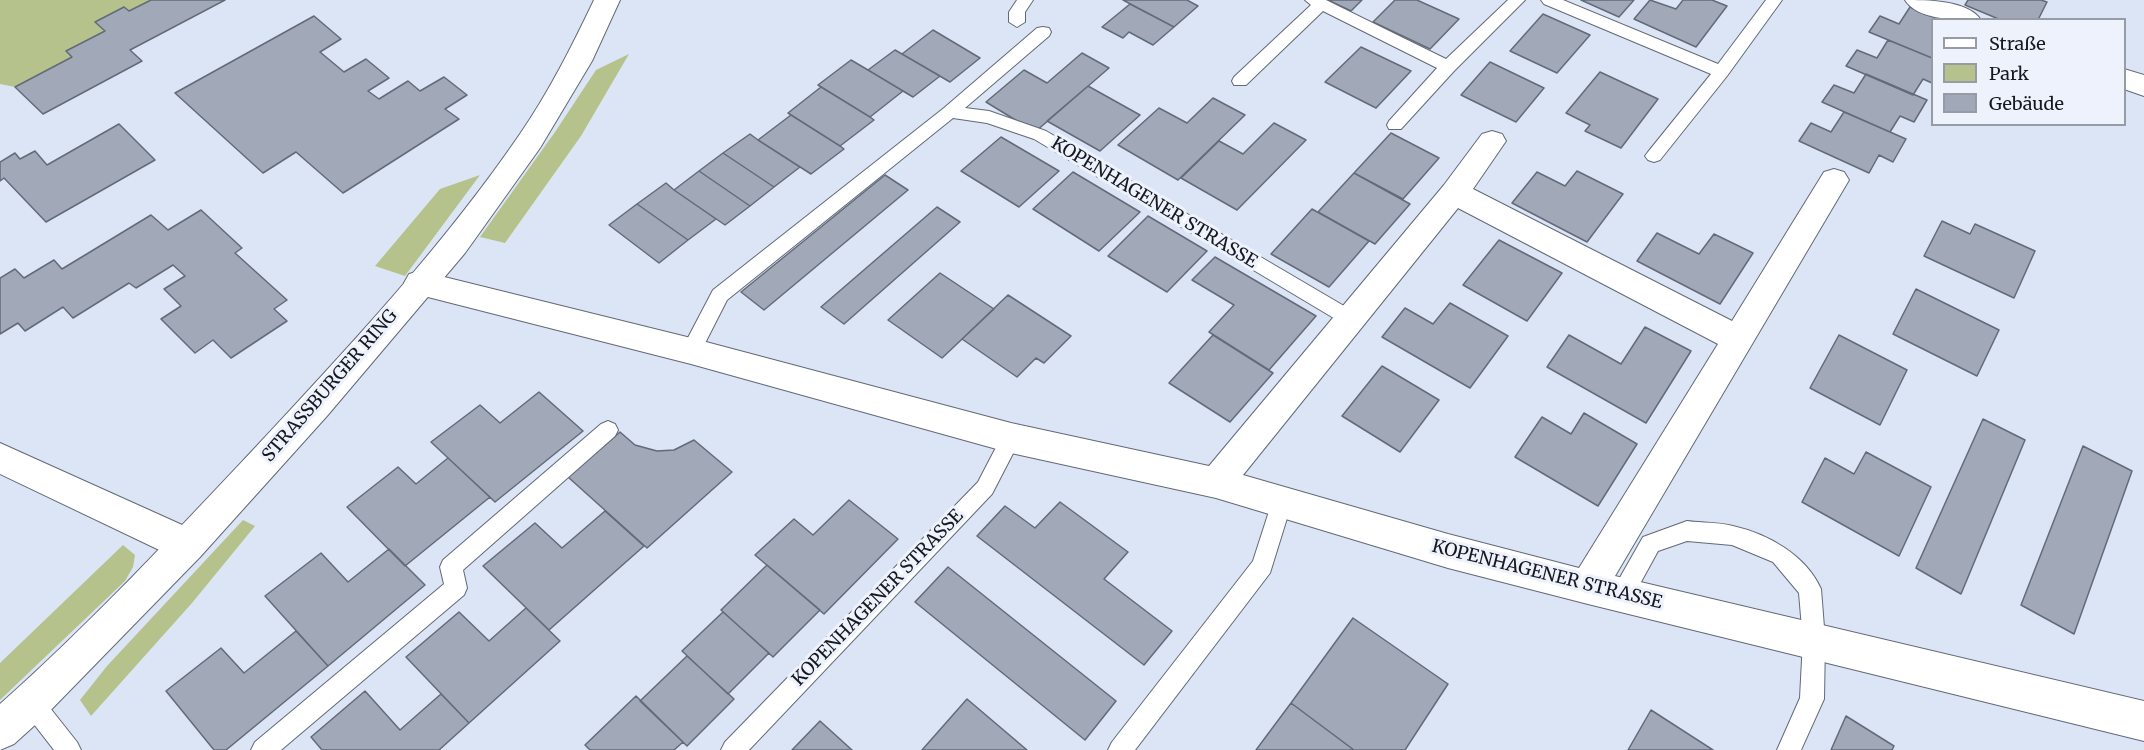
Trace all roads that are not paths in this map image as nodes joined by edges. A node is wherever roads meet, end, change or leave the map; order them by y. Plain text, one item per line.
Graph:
1 (607, 0) edge
2 (1025, 0) edge
3 (1517, 0) edge
4 (1549, 0) edge
5 (1774, 0) edge
6 (1918, 0) edge
7 (1317, 2) edge
8 (1946, 5) edge
9 (1965, 18) edge
10 (1017, 22) dead end
11 (1043, 32) dead end
12 (1448, 67) junction
13 (1720, 72) junction
14 (2126, 79) edge
15 (1240, 81) dead end
16 (2144, 86) edge
17 (950, 112) junction
18 (1395, 125) dead end
19 (1492, 141) dead end
20 (1653, 156) dead end
21 (1834, 180) dead end
22 (1454, 193) junction
23 (420, 283) junction
24 (1349, 318) junction
25 (1737, 339) junction
26 (691, 351) junction
27 (608, 430) dead end
28 (1011, 438) junction
29 (0, 458) edge
30 (1216, 483) junction
31 (1282, 502) junction
32 (187, 544) junction
33 (1588, 587) junction
34 (1622, 595) junction
35 (1814, 640) junction
36 (31, 702) junction
37 (2144, 721) edge
38 (0, 730) edge
39 (69, 750) edge
40 (263, 750) edge
41 (733, 750) edge
42 (1120, 750) edge
43 (1789, 750) edge

1 - 23 street, STRASSBURGER RING
2 - 10 lane
3 - 12 lane
4 - 13 lane
5 - 13 lane
6 - 8 street
7 - 12 lane
7 - 15 lane
8 - 9 street
11 - 17 lane
12 - 18 lane
13 - 20 lane
14 - 16 street
17 - 24 lane, KOPENHAGENER STRASSE
17 - 26 lane
19 - 22 street
21 - 25 street
22 - 24 street
22 - 25 street
23 - 26 street, KOPENHAGENER STRASSE
23 - 32 street, STRASSBURGER RING
24 - 30 street
25 - 33 street
26 - 28 street, KOPENHAGENER STRASSE
27 - 40 lane
28 - 30 street, KOPENHAGENER STRASSE
28 - 41 lane, KOPENHAGENER STRASSE
29 - 32 street
30 - 31 street, KOPENHAGENER STRASSE
31 - 33 street, KOPENHAGENER STRASSE
31 - 42 lane
32 - 36 street, STRASSBURGER RING
33 - 34 street, KOPENHAGENER STRASSE
34 - 35 street, KOPENHAGENER STRASSE
34 - 35 lane
35 - 37 street, KOPENHAGENER STRASSE
35 - 43 lane
36 - 38 street, STRASSBURGER RING
36 - 39 lane

